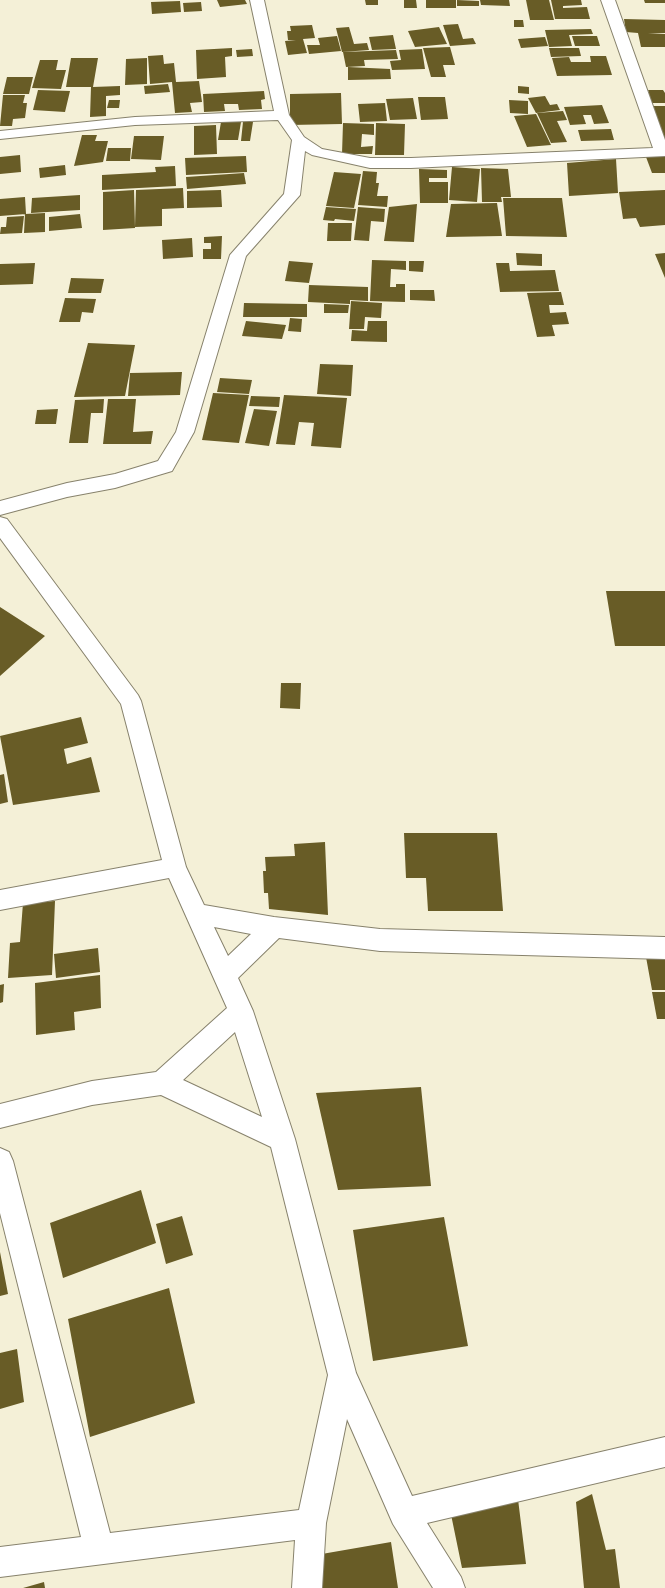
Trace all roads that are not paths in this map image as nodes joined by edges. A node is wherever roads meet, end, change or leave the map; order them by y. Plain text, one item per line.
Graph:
1 (257, 0) edge
2 (608, 0) edge
3 (282, 115) junction
4 (0, 135) edge
5 (299, 140) junction
6 (663, 152) edge
7 (0, 508) edge
8 (0, 524) edge
9 (175, 867) junction
10 (0, 900) edge
11 (196, 914) junction
12 (274, 927) junction
13 (665, 948) edge
14 (225, 975) junction
15 (241, 1011) junction
16 (162, 1083) junction
17 (0, 1116) edge
18 (282, 1139) junction
19 (0, 1161) edge
20 (342, 1376) junction
21 (665, 1452) edge
22 (404, 1512) junction
23 (311, 1523) junction
24 (99, 1548) junction
25 (0, 1562) edge
26 (307, 1588) edge
27 (450, 1588) edge

1 - 3 street
2 - 6 street
3 - 4 street
3 - 5 street
5 - 6 street
5 - 7 street
8 - 9 street
9 - 10 street
9 - 11 street
11 - 12 street
11 - 14 street
12 - 13 street
12 - 14 street
14 - 15 street
15 - 16 street
15 - 18 street
16 - 17 street
16 - 18 street
18 - 20 street
19 - 24 street
20 - 22 street
20 - 23 street
21 - 22 street
22 - 27 street
23 - 24 street
23 - 26 street
24 - 25 street

